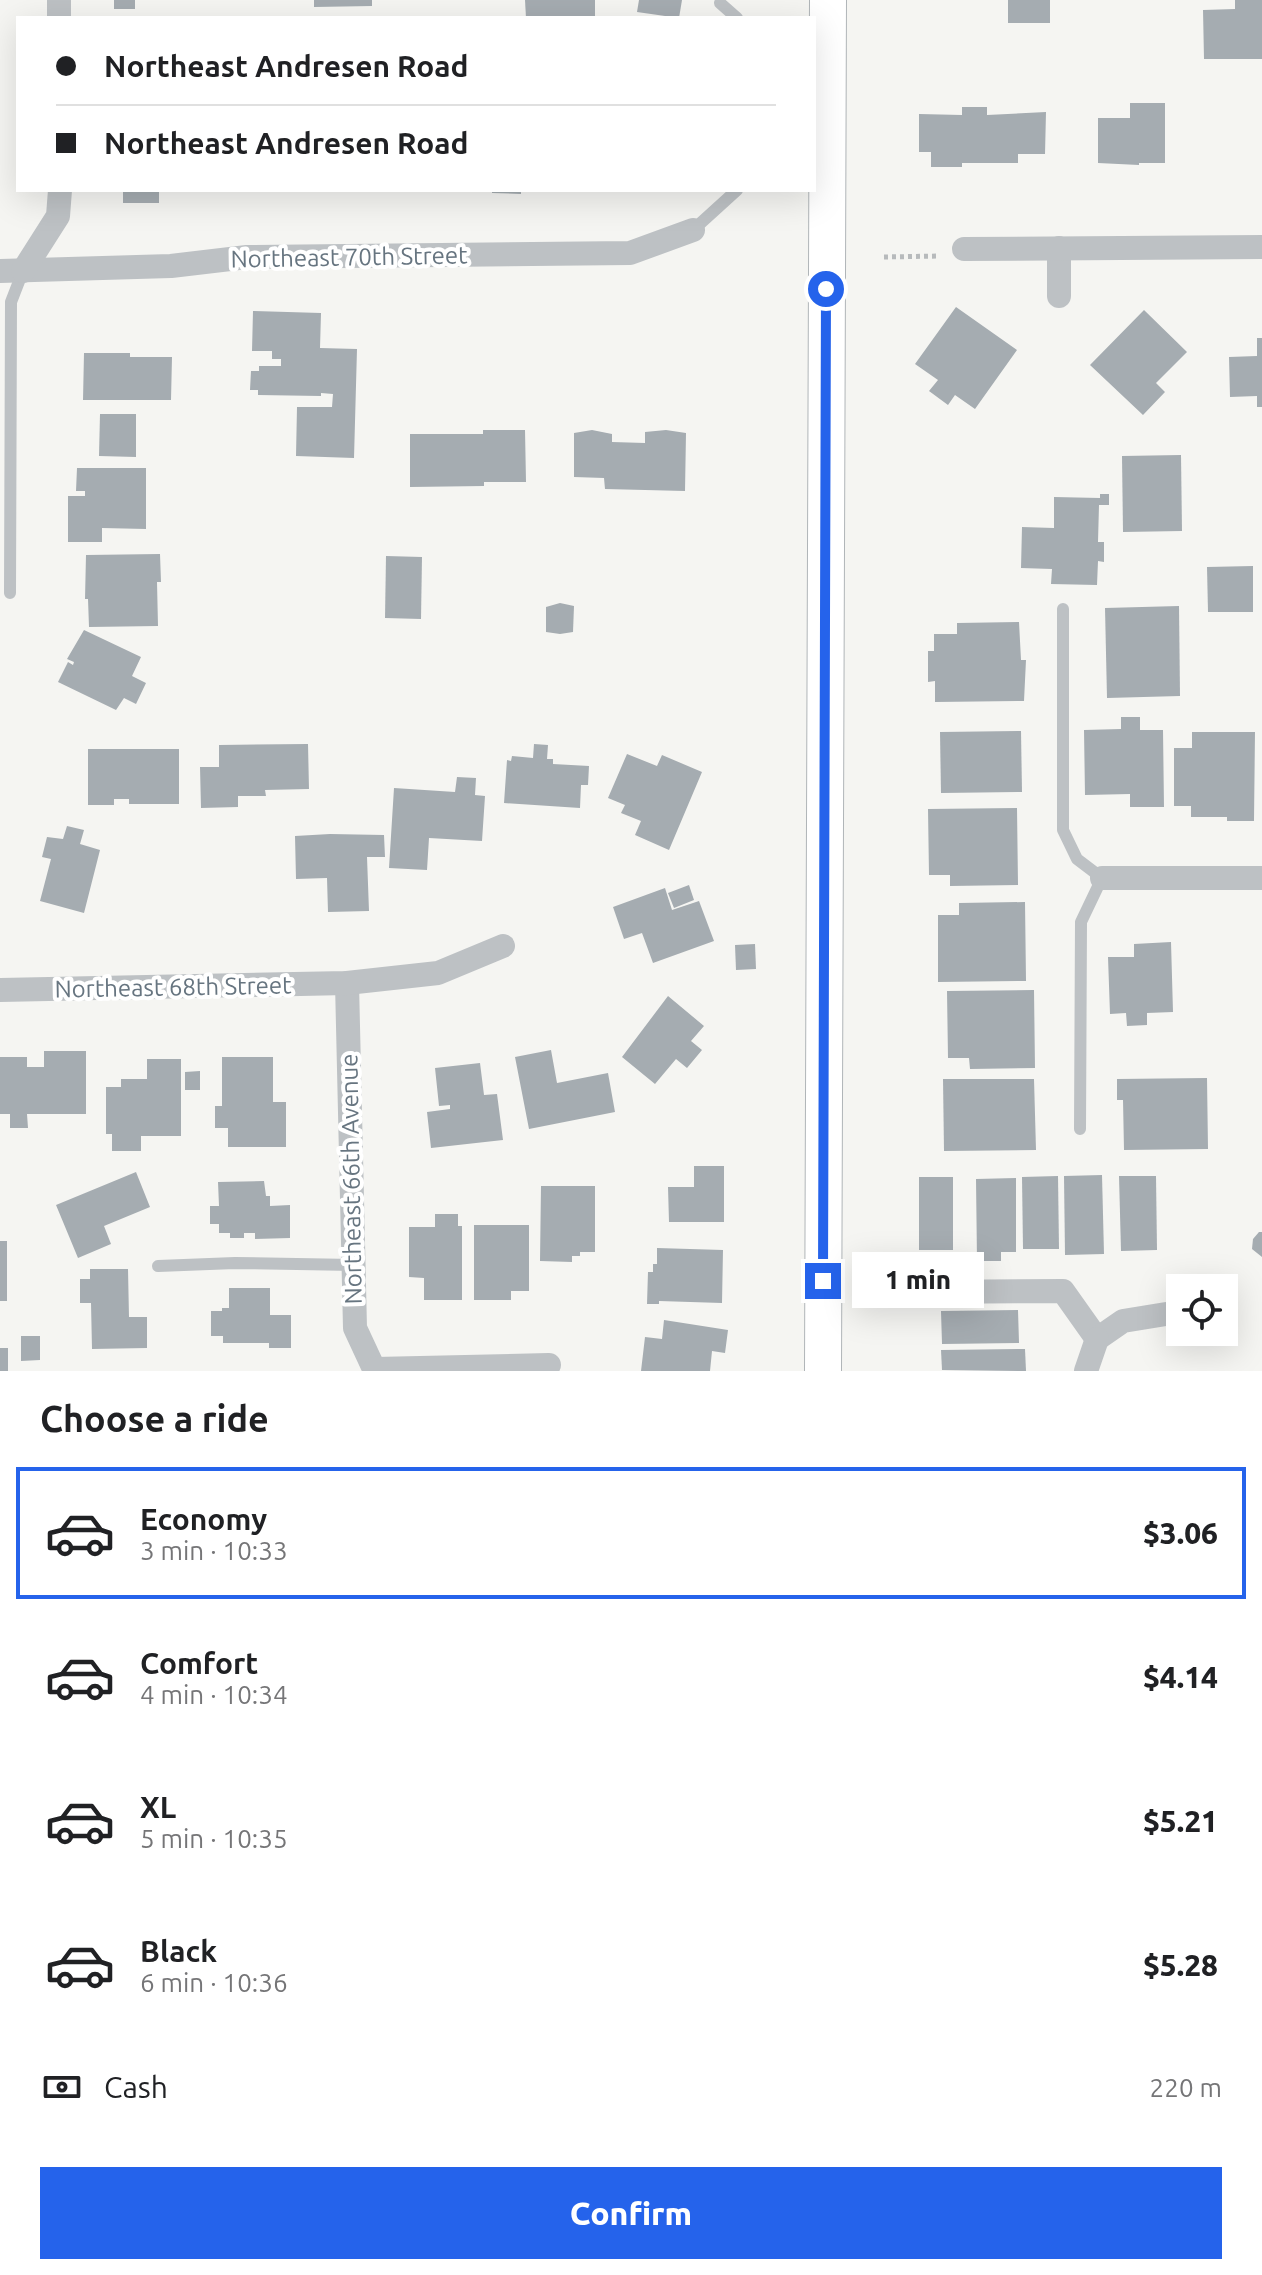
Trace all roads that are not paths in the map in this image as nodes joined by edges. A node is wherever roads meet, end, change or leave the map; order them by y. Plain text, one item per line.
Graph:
1 (828, 0) edge
2 (720, 3) dead end
3 (735, 16) edge
4 (60, 192) edge
5 (735, 192) edge
6 (693, 230) joint
7 (1262, 247) edge
8 (1059, 248) junction
9 (964, 249) road end
10 (12, 271) edge
11 (1059, 296) dead end
12 (10, 593) dead end
13 (1063, 609) dead end
14 (1102, 878) junction
15 (1262, 878) edge
16 (503, 946) dead end
17 (347, 983) junction
18 (0, 990) edge
19 (1080, 1129) dead end
20 (354, 1265) junction
21 (158, 1266) dead end
22 (920, 1292) dead end
23 (1166, 1314) dead end
24 (1097, 1339) junction
25 (549, 1365) dead end
26 (375, 1370) edge
27 (823, 1371) edge
28 (1086, 1371) edge

1 - 27 main road
2 - 3 lane
4 - 10 street
5 - 6 lane
6 - 10 street, Northeast 70th Street
7 - 8 street
8 - 9 street
8 - 11 street
10 - 12 lane
13 - 14 lane
14 - 15 street
14 - 19 lane
16 - 17 street, Northeast 68th Street
17 - 18 street, Northeast 68th Street
17 - 20 street, Northeast 66th Avenue
20 - 21 lane
20 - 26 street, Northeast 66th Avenue
22 - 24 street
23 - 24 street
24 - 28 street
25 - 26 street

